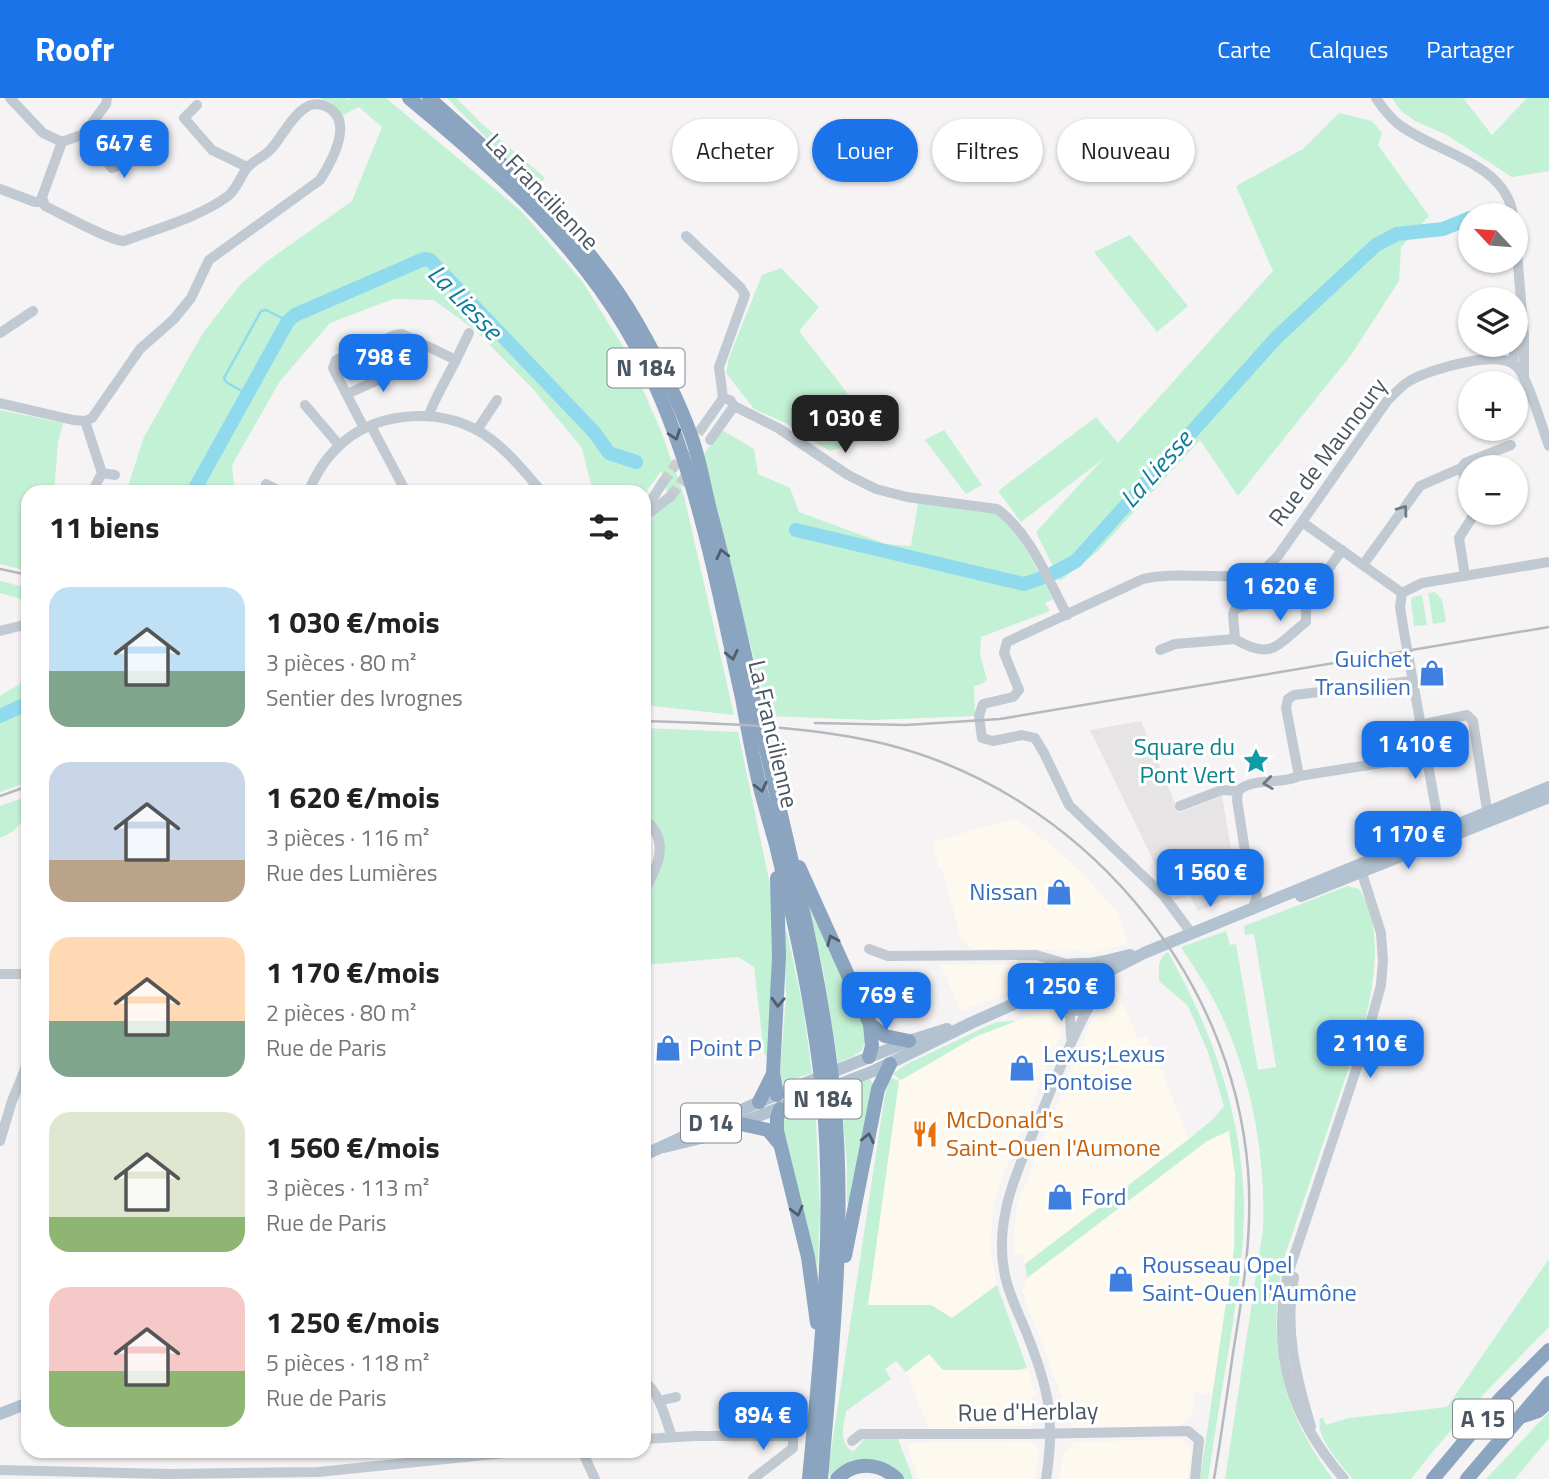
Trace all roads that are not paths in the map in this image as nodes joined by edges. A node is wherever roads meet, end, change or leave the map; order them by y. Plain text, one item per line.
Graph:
1 (10, 98) edge
2 (107, 98) edge
3 (409, 98) edge
4 (429, 98) edge
5 (442, 98) edge
6 (1376, 98) edge
7 (197, 105) dead end
8 (461, 127) junction
9 (84, 134) junction
10 (62, 142) junction
11 (104, 158) dead end
12 (247, 167) junction
13 (0, 189) edge
14 (43, 202) junction
15 (1510, 203) edge
16 (685, 236) dead end
17 (33, 311) dead end
18 (0, 333) edge
19 (469, 333) dead end
20 (1514, 357) edge
21 (456, 360) junction
22 (1513, 363) junction
23 (407, 367) dead end
24 (1519, 371) edge
25 (1528, 388) edge
26 (346, 394) junction
27 (723, 398) junction
28 (497, 400) dead end
29 (0, 403) edge
30 (304, 405) dead end
31 (734, 406) junction
32 (429, 416) junction
33 (85, 421) junction
34 (368, 427) junction
35 (702, 428) tunnel mouth
36 (477, 430) junction
37 (709, 440) tunnel mouth
38 (339, 445) junction
39 (1511, 446) dead end
40 (1549, 446) edge
41 (1487, 455) edge
42 (1458, 469) edge
43 (102, 473) junction
44 (115, 475) dead end
45 (663, 482) tunnel mouth
46 (96, 485) edge
47 (312, 485) edge
48 (402, 485) edge
49 (536, 485) edge
50 (671, 496) tunnel mouth
51 (651, 502) edge
52 (651, 509) edge
53 (1302, 522) junction
54 (1467, 525) edge
55 (1342, 550) junction
56 (1549, 562) edge
57 (1363, 565) junction
58 (1250, 575) junction
59 (1465, 576) junction
60 (1402, 593) junction
61 (1067, 614) junction
62 (21, 626) edge
63 (0, 631) edge
64 (1235, 639) junction
65 (1160, 650) dead end
66 (1412, 679) junction
67 (752, 716) junction
68 (1420, 725) junction
69 (1426, 756) junction
70 (1299, 776) junction
71 (1549, 787) edge
72 (1238, 792) junction
73 (1549, 797) edge
74 (1180, 806) dead end
75 (1488, 816) junction
76 (651, 827) edge
77 (1441, 836) junction
78 (780, 838) junction
79 (1360, 868) junction
80 (651, 878) edge
81 (1252, 910) junction
82 (1187, 936) junction
83 (869, 949) dead end
84 (1150, 951) junction
85 (1051, 961) junction
86 (1067, 964) junction
87 (1085, 964) junction
88 (0, 974) edge
89 (21, 974) edge
90 (1053, 979) junction
91 (1099, 980) junction
92 (1062, 1004) junction
93 (1090, 1005) junction
94 (1006, 1009) junction
95 (971, 1023) junction
96 (870, 1024) junction
97 (909, 1041) junction
98 (1071, 1041) junction
99 (865, 1067) junction
100 (774, 1073) junction
101 (21, 1079) edge
102 (790, 1097) junction
103 (12, 1101) junction
104 (759, 1102) junction
105 (0, 1104) edge
106 (741, 1124) junction
107 (0, 1141) edge
108 (780, 1144) junction
109 (664, 1147) junction
110 (651, 1153) edge
111 (836, 1309) junction
112 (1549, 1339) edge
113 (1549, 1350) edge
114 (820, 1359) junction
115 (1537, 1361) junction
116 (1549, 1383) edge
117 (651, 1387) edge
118 (676, 1397) dead end
119 (659, 1401) junction
120 (1549, 1401) edge
121 (21, 1406) edge
122 (21, 1413) edge
123 (0, 1414) edge
124 (1522, 1417) junction
125 (0, 1422) edge
126 (1052, 1433) junction
127 (672, 1437) junction
128 (651, 1438) edge
129 (852, 1441) dead end
130 (465, 1458) edge
131 (586, 1458) edge
132 (0, 1470) edge
133 (318, 1475) edge
134 (233, 1476) edge
135 (170, 1477) edge
136 (596, 1479) edge
137 (753, 1479) edge
138 (809, 1479) edge
139 (821, 1479) edge
140 (836, 1479) edge
141 (897, 1479) edge
142 (1046, 1479) edge
143 (1195, 1479) edge
144 (1344, 1479) edge
145 (1433, 1479) edge
146 (1467, 1479) edge

1 - 10 street
2 - 9 street
3 -> 67 highway, La Francilienne / N 184
4 - 8 highway, La Francilienne / N 184
5 - 8 highway
6 - 15 street
7 - 12 street
67 -> 8 highway, La Francilienne / N 184
9 - 10 street
9 - 11 street
10 - 14 street
12 - 14 street
12 - 33 street
13 - 14 street
16 - 27 street
17 - 18 street
19 - 21 street
20 - 22 street
21 - 26 street
21 - 32 street
22 - 24 street
22 - 53 street, Rue de Maunoury
23 - 26 street
25 - 40 street
26 - 34 street
27 - 31 street
27 - 35 street
28 - 36 street
29 - 33 street
30 - 38 street
31 - 37 street
31 - 61 street
32 - 34 street
32 - 36 street
33 - 43 street
34 - 38 street
34 - 48 street
36 - 49 street
38 - 47 street
39 - 41 street
57 -> 42 street
43 - 44 street
43 - 46 street
45 - 51 street
50 - 52 street
53 - 55 street
53 - 58 street, Rue de Maunoury
54 - 59 street
55 - 57 street
55 - 64 street
56 - 59 street
57 - 60 street
58 - 61 street
58 - 64 street
59 - 60 street
60 - 66 street
61 - 82 street
62 - 63 street
64 - 65 street
66 - 68 street
66 - 70 street
67 - 78 highway, La Francilienne / N 184
68 - 69 street
68 - 75 street
69 - 70 street
69 - 77 street
70 -> 72 street
71 - 75 main road
72 - 74 street
72 - 81 street
73 - 75 main road
75 - 77 main road
76 - 80 street
77 - 79 main road
96 -> 78 highway
78 -> 100 highway
78 - 111 highway, La Francilienne / N 184
78 - 114 highway, La Francilienne / N 184
79 - 81 main road
79 - 144 street
81 - 82 main road
82 - 84 main road
83 - 85 street
84 - 87 main road
84 - 91 main road
85 - 86 street
85 - 90 street
86 - 87 main road
86 - 90 main road
87 - 91 main road
88 - 89 street
90 - 92 main road
90 - 94 main road, D 14
91 - 93 main road
92 - 93 main road
92 - 94 main road, D 14
92 - 98 street
93 - 98 street
94 - 95 main road, D 14
95 - 97 main road, D 14
95 - 99 main road, D 14
96 - 97 highway
96 - 99 highway
97 - 99 main road, D 14
98 - 126 street
99 - 102 main road, D 14
99 - 102 main road, D 14
111 -> 99 highway
100 - 102 highway
100 - 104 highway
101 - 103 street
102 - 104 main road, D 14
102 - 106 main road, D 14
102 - 108 highway
103 - 105 street
103 - 107 street
104 - 109 main road, D 14
106 - 108 highway
106 - 109 main road, D 14
108 -> 114 highway
109 - 110 main road, D 14
111 - 139 highway, La Francilienne / N 184
112 - 115 highway
113 - 115 highway, A 15
114 - 138 highway, La Francilienne / N 184
115 - 145 highway, A 15
116 - 124 highway, A 15
117 - 119 street
118 - 119 street
119 - 127 street
120 - 124 highway
121 - 123 main road
122 - 125 main road
124 - 146 highway, A 15
126 - 129 street, Rue d'Herblay
126 - 142 street
126 - 143 street, Rue d'Herblay
127 - 128 street
127 - 137 street
130 - 133 street
131 - 136 street
132 - 135 street
133 - 134 street
134 - 135 street
140 - 141 highway

